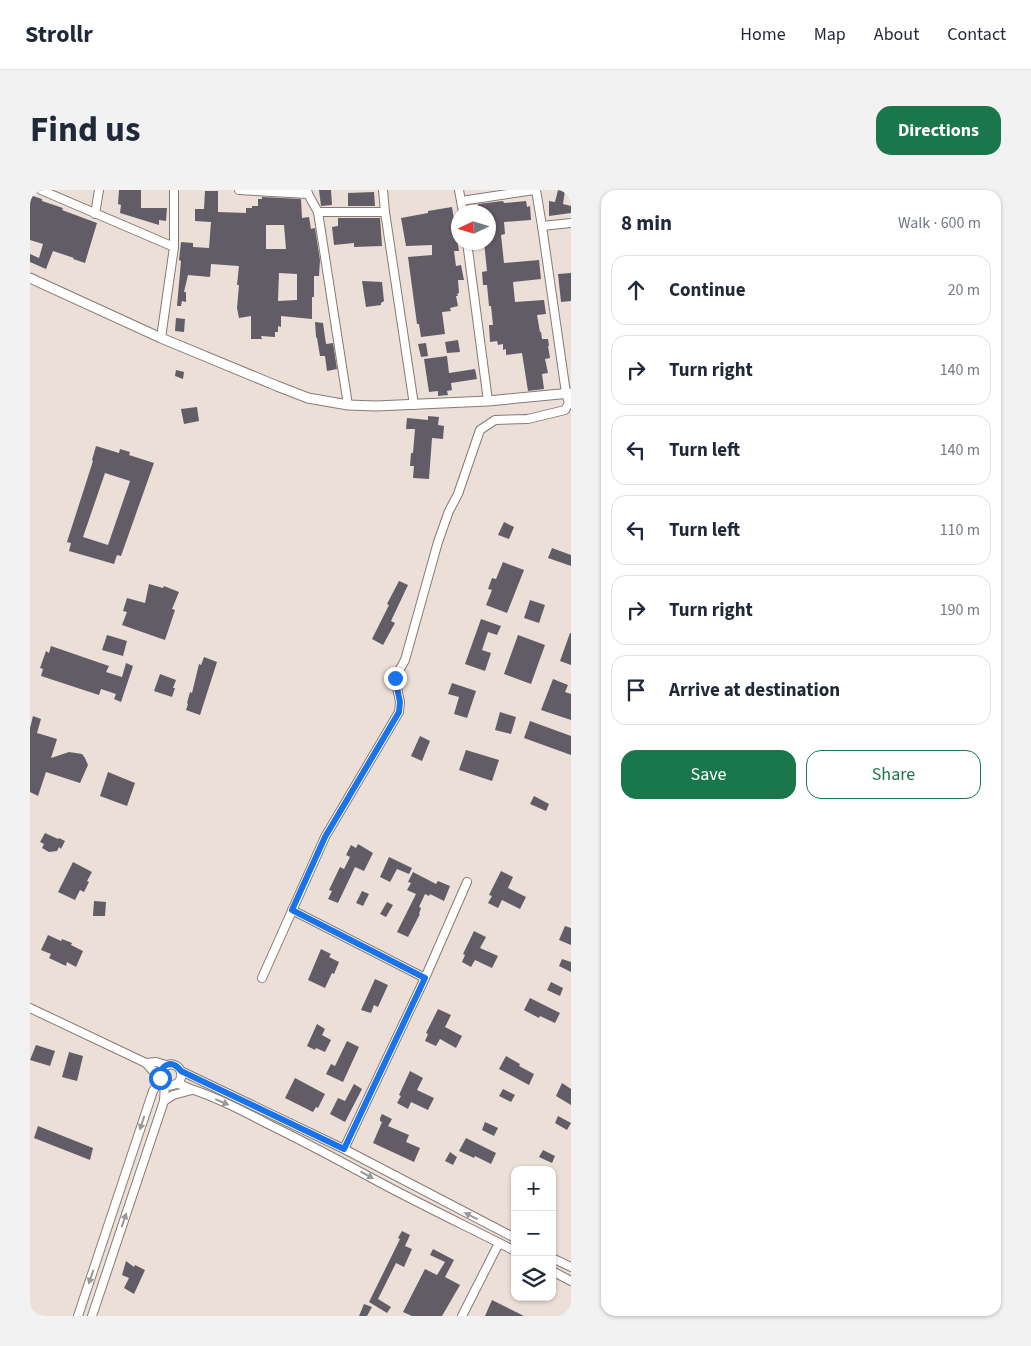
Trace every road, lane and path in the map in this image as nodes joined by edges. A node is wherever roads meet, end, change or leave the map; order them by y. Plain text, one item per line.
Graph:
1 (41, 190) edge
2 (99, 190) edge
3 (174, 190) edge
4 (239, 190) edge
5 (383, 190) edge
6 (459, 190) edge
7 (535, 190) edge
8 (308, 192) edge
9 (461, 201) junction
10 (461, 205) edge
11 (318, 212) junction
12 (385, 212) junction
13 (95, 214) junction
14 (571, 223) edge
15 (542, 226) junction
16 (174, 247) junction
17 (468, 250) edge
18 (30, 278) edge
19 (161, 338) junction
20 (569, 393) edge
21 (488, 401) junction
22 (348, 405) junction
23 (414, 405) junction
24 (467, 882) dead end
25 (292, 910) junction
26 (262, 978) dead end
27 (425, 978) junction
28 (30, 1008) edge
29 (146, 1063) junction
30 (166, 1065) junction
31 (181, 1071) junction
32 (162, 1079) junction
33 (177, 1084) junction
34 (193, 1090) junction
35 (164, 1101) junction
36 (344, 1149) junction
37 (511, 1236) edge
38 (499, 1243) junction
39 (511, 1249) edge
40 (556, 1260) edge
41 (571, 1267) edge
42 (556, 1273) edge
43 (571, 1281) edge
44 (78, 1316) edge
45 (92, 1316) edge
46 (462, 1316) edge

1 - 13 street
2 - 13 street
3 - 16 street
4 - 8 street
5 - 12 street
6 - 9 street
7 - 9 street
7 - 15 street
8 - 11 street
9 - 10 street
11 - 12 street
11 - 22 street
12 - 23 street
13 - 16 street
14 - 15 street
15 - 20 street
16 - 19 street
17 - 21 street
18 - 19 street
19 - 22 street
20 - 21 street
20 - 25 street
21 - 23 street
22 - 23 street
24 - 27 street
25 - 26 street
25 - 27 street
27 - 36 street
28 - 29 street
29 - 30 street
29 - 32 street
30 - 31 street
30 - 32 street
31 - 33 street
31 - 36 street
32 - 33 street
32 - 35 street
32 -> 44 street
33 - 34 street
34 - 35 street
34 -> 38 street
45 -> 35 street
37 -> 36 street
38 - 39 street
38 - 46 street
40 - 41 street
42 - 43 street

